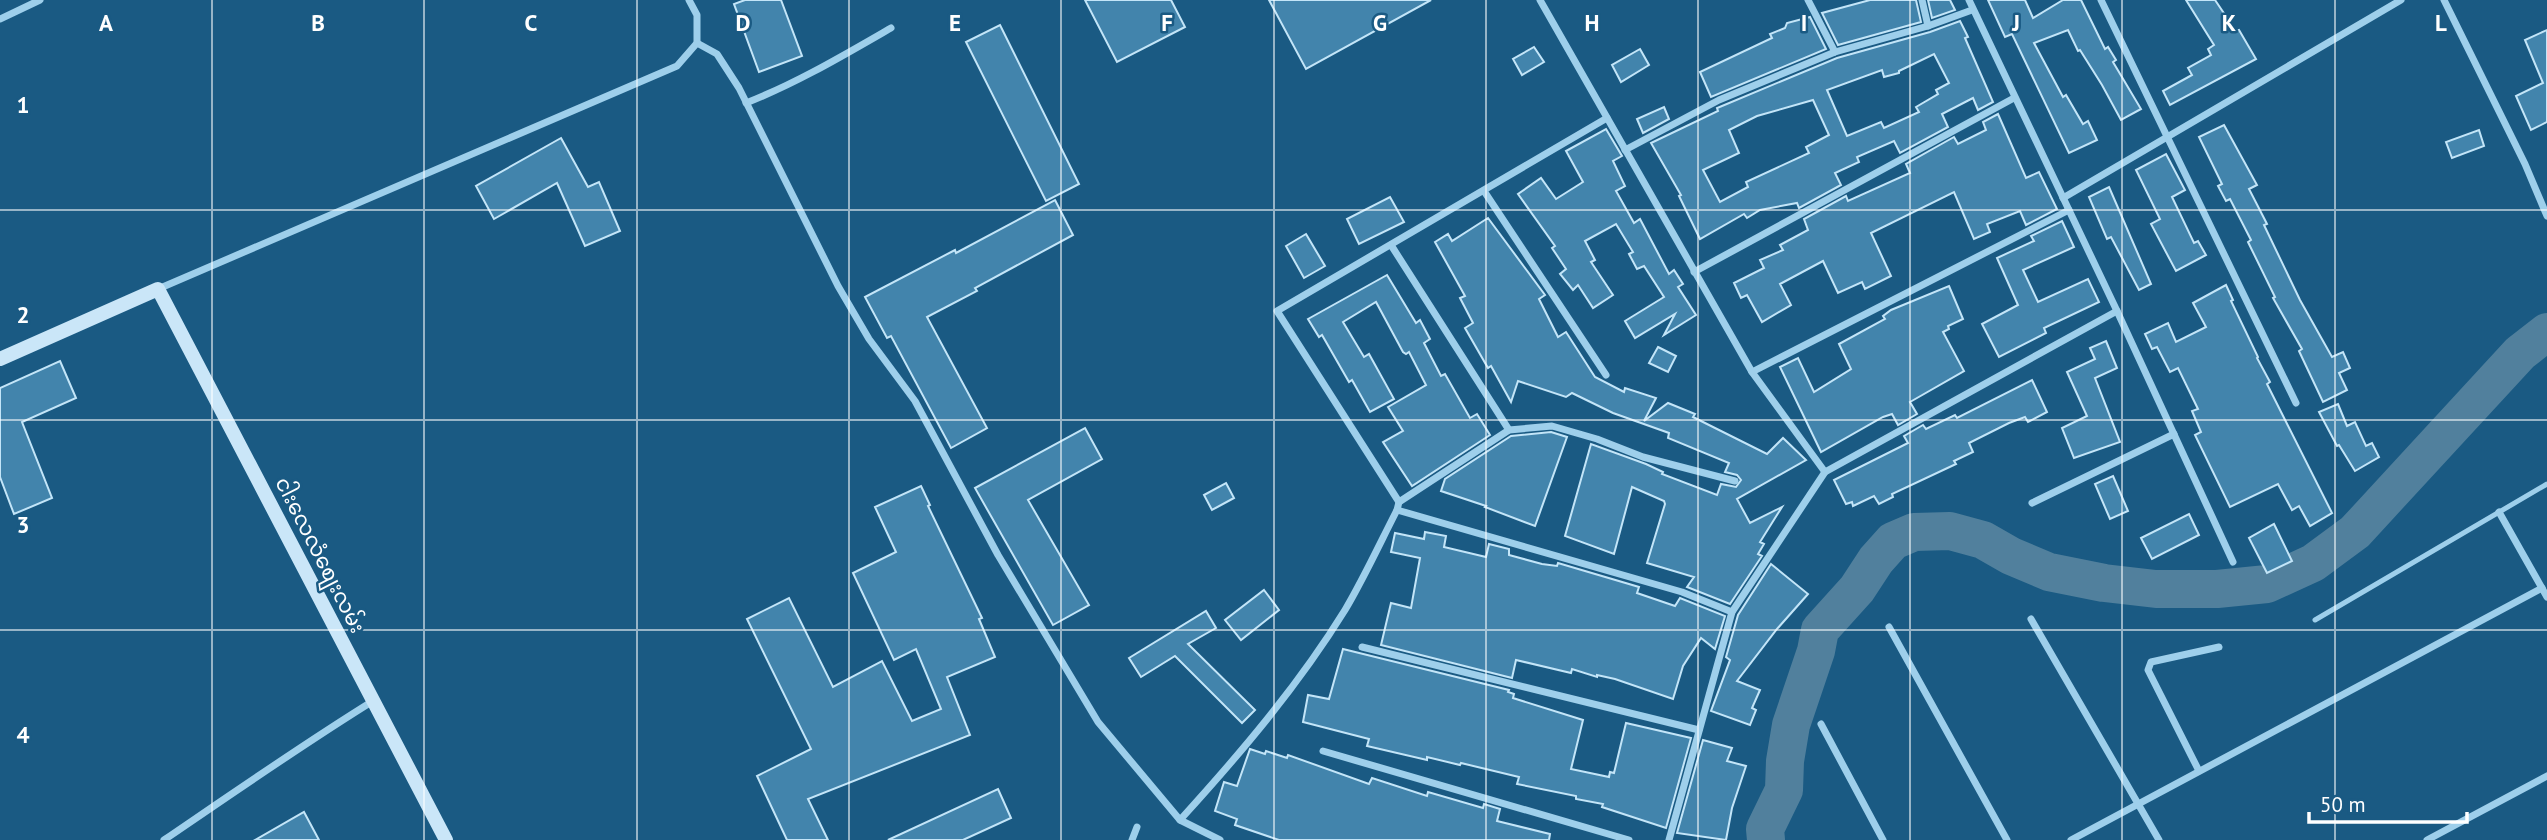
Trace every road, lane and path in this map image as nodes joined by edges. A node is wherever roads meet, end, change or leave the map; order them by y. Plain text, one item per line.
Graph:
1 (40, 0) edge
2 (689, 0) edge
3 (1540, 0) edge
4 (1808, 0) edge
5 (1922, 0) edge
6 (1969, 0) edge
7 (2101, 0) edge
8 (2401, 0) edge
9 (2444, 0) edge
10 (1972, 10) junction
11 (0, 19) edge
12 (1928, 26) junction
13 (891, 28) dead end
14 (697, 43) junction
15 (1835, 52) junction
16 (2014, 98) junction
17 (746, 103) junction
18 (1607, 118) junction
19 (2168, 136) junction
20 (1625, 150) junction
21 (1484, 191) junction
22 (2063, 198) junction
23 (2069, 211) junction
24 (2547, 216) edge
25 (1391, 245) junction
26 (1694, 272) junction
27 (159, 289) junction
28 (2117, 311) junction
29 (0, 359) edge
30 (1752, 372) junction
31 (1606, 375) dead end
32 (2297, 403) dead end
33 (1509, 430) junction
34 (2174, 434) junction
35 (1825, 472) junction
36 (1735, 481) dead end
37 (2547, 484) edge
38 (2032, 503) dead end
39 (1398, 506) junction
40 (2498, 512) junction
41 (2233, 562) dead end
42 (2542, 588) junction
43 (2547, 597) edge
44 (1732, 612) junction
45 (2031, 619) dead end
46 (2315, 620) dead end
47 (1889, 627) dead end
48 (1362, 647) dead end
49 (2219, 647) dead end
50 (373, 701) junction
51 (1821, 724) dead end
52 (1699, 730) junction
53 (1322, 751) dead end
54 (2199, 771) junction
55 (2547, 776) edge
56 (2140, 803) junction
57 (1180, 820) junction
58 (1137, 827) dead end
59 (164, 840) edge
60 (446, 840) edge
61 (1132, 840) edge
62 (1220, 840) edge
63 (1629, 840) edge
64 (1669, 840) edge
65 (1883, 840) edge
66 (2007, 840) edge
67 (2071, 840) edge
68 (2159, 840) edge
69 (2427, 840) edge

1 - 11 street
2 - 14 street
3 - 18 street
4 - 15 street
5 - 12 street
6 - 10 street
7 - 19 street
8 - 19 street
9 - 24 street
10 - 12 street
10 - 16 street
12 - 15 street
13 - 17 street
14 - 17 street
14 - 27 street
15 - 20 street
16 - 22 street
16 - 26 street
17 - 57 street
18 - 20 street
18 - 21 street
19 - 22 street
19 - 32 street
20 - 26 street
21 - 25 street
21 - 31 street
22 - 23 street
23 - 28 street
23 - 30 street
25 - 33 street
25 - 39 street
26 - 30 street
27 - 29 street
27 - 50 street, ငါးလေလံစျေးလမ်း
28 - 34 street
28 - 35 street
30 - 35 street
33 - 36 street
33 - 39 street
34 - 38 street
34 - 41 street
35 - 44 street
37 - 40 lane
39 - 44 street
39 - 57 street
40 - 42 street
40 - 46 lane
42 - 43 street
42 - 54 street
44 - 52 street
45 - 56 street
47 - 66 street
48 - 52 street
49 - 54 street
50 - 59 street
50 - 60 street, ငါးလေလံစျေးလမ်း
51 - 65 street
52 - 64 street
53 - 63 street
54 - 56 street
55 - 69 street
56 - 67 street
56 - 68 street
57 - 62 street
58 - 61 street

